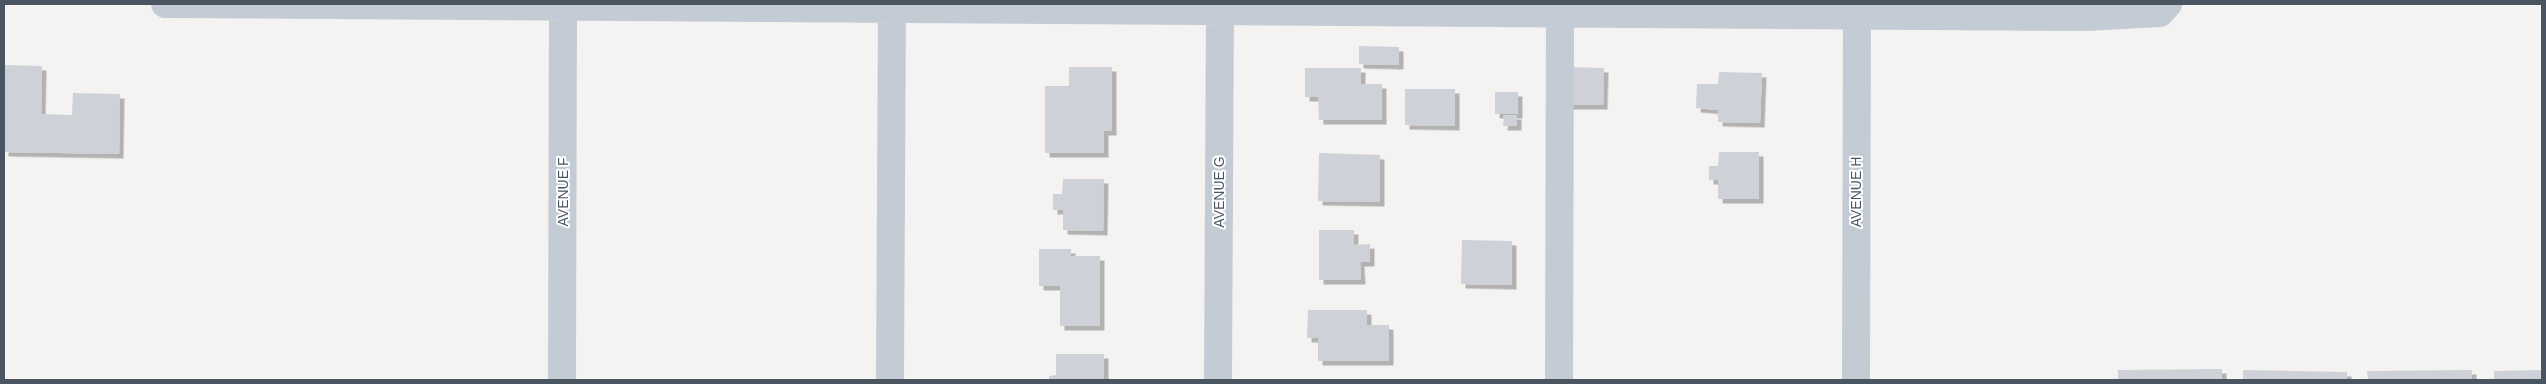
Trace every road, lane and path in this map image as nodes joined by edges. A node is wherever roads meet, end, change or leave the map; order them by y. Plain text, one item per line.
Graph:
1 (165, 4) edge
2 (2168, 4) edge
3 (564, 5) edge
4 (892, 6) edge
5 (1220, 7) edge
6 (1857, 9) edge
7 (1560, 13) junction
8 (562, 380) edge
9 (890, 380) edge
10 (1218, 380) edge
11 (1560, 380) edge
12 (1856, 380) edge

1 - 3 street
2 - 6 street
3 - 4 street
3 - 8 street, AVENUE F
4 - 5 street
4 - 9 street
5 - 7 street
5 - 10 street, AVENUE G
6 - 7 street
6 - 12 street, AVENUE H
7 - 11 street

